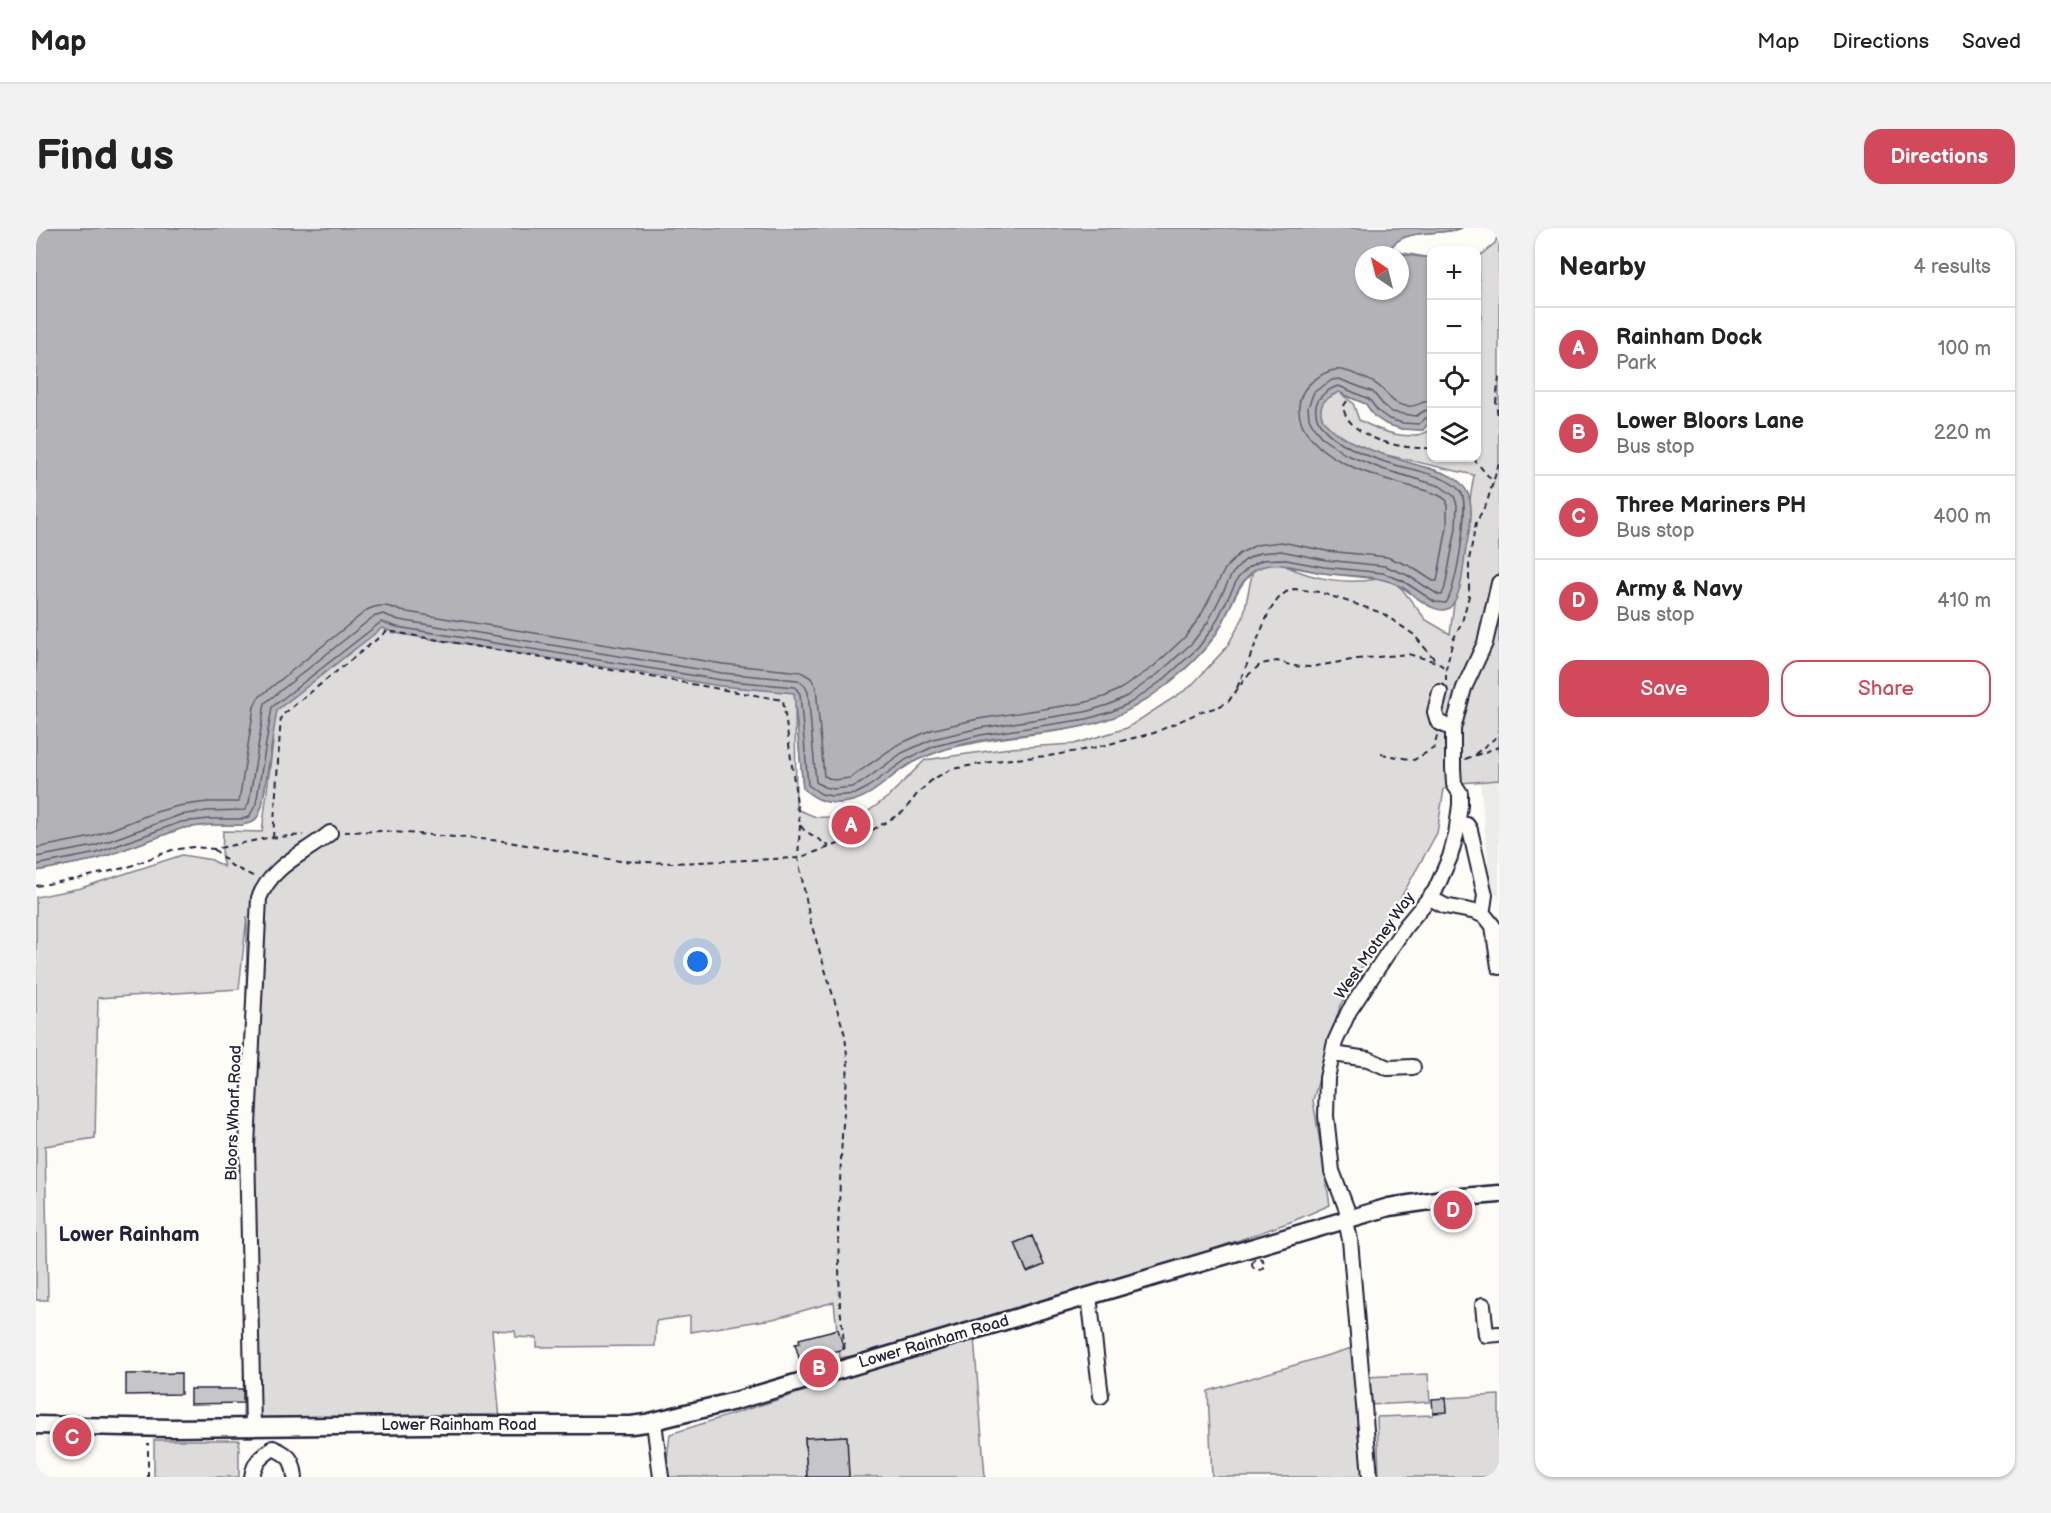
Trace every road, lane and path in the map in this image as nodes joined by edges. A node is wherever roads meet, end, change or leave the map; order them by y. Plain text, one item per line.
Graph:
1 (1499, 377) edge
2 (1347, 401) dead end
3 (1499, 426) edge
4 (1427, 448) edge
5 (1476, 462) edge
6 (1499, 463) edge
7 (1494, 483) junction
8 (1499, 583) edge
9 (1437, 662) junction
10 (1236, 691) junction
11 (1440, 692) dead end
12 (1438, 722) junction
13 (1453, 729) junction
14 (1499, 735) edge
15 (1499, 747) edge
16 (1381, 754) dead end
17 (1472, 756) junction
18 (1452, 768) junction
19 (1458, 823) junction
20 (800, 825) junction
21 (330, 833) junction
22 (273, 837) junction
23 (830, 847) junction
24 (214, 849) junction
25 (798, 858) junction
26 (265, 883) junction
27 (36, 886) edge
28 (1430, 898) junction
29 (1488, 910) junction
30 (1499, 967) edge
31 (1333, 1054) junction
32 (1413, 1067) dead end
33 (1499, 1194) edge
34 (1346, 1220) junction
35 (1262, 1268) joint
36 (1089, 1296) junction
37 (1483, 1305) dead end
38 (1499, 1334) edge
39 (847, 1367) junction
40 (1101, 1396) dead end
41 (654, 1422) junction
42 (36, 1425) edge
43 (261, 1427) junction
44 (148, 1428) junction
45 (273, 1448) junction
46 (148, 1477) edge
47 (252, 1477) edge
48 (295, 1477) edge
49 (662, 1477) edge
50 (1370, 1477) edge

1 - 3 path
2 - 4 path
5 - 7 path
6 - 7 path
7 - 9 path
8 - 13 street, West Motney Way
9 - 10 path
9 - 10 path
10 - 23 path
11 - 12 street
12 - 13 street
12 - 16 path
13 - 18 street, West Motney Way
14 - 17 path
15 - 17 path
17 - 18 path
18 - 19 street, West Motney Way
19 - 28 street, West Motney Way
19 - 29 street
20 - 22 path
20 - 23 path
20 - 25 path
21 - 22 path
21 - 25 path
21 - 26 street
22 - 24 path
23 - 25 path
24 - 26 path
24 - 27 path
25 - 39 path
26 - 43 street, Bloors Wharf Road
28 - 29 street
28 - 31 street, West Motney Way
29 - 30 street
31 - 32 street
31 - 34 street, West Motney Way
33 - 34 main road, Lower Rainham Road
34 - 36 main road, Lower Rainham Road
34 - 50 street, West Motney Way
35 - 35 path
36 - 39 main road, Lower Rainham Road
36 - 40 street
37 - 38 street
39 - 41 main road, Lower Rainham Road
41 - 43 main road, Lower Rainham Road
41 - 49 street
42 - 44 main road, Lower Rainham Road
43 - 44 main road, Lower Rainham Road
43 - 45 street, Bloors Wharf Road
44 - 46 path
45 - 47 street
45 - 48 street

